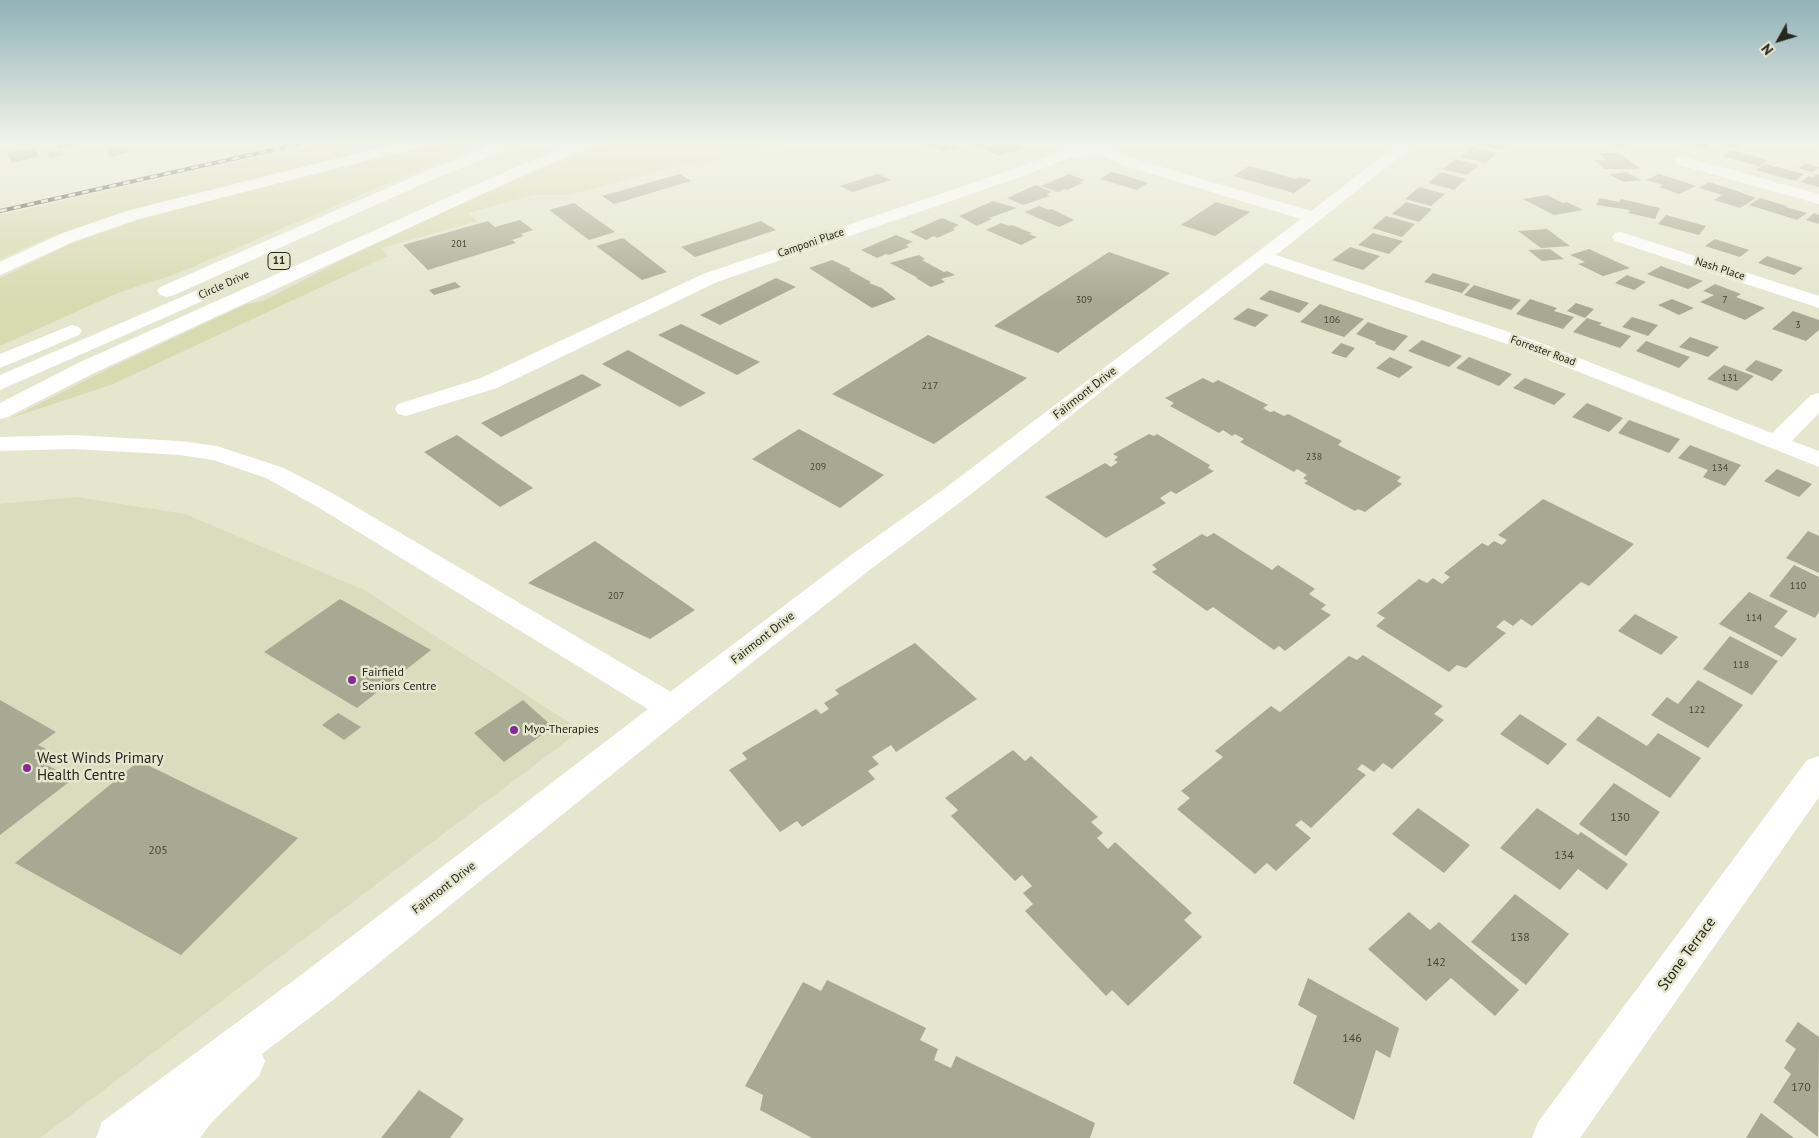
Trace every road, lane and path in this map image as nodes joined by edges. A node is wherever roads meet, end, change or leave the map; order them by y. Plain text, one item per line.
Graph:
1 (211, 195) edge
2 (386, 195) edge
3 (428, 195) edge
4 (466, 195) edge
5 (949, 195) edge
6 (1240, 195) edge
7 (1342, 195) edge
8 (1805, 195) edge
9 (1819, 199) edge
10 (1314, 217) junction
11 (1621, 237) dead end
12 (1262, 256) junction
13 (0, 269) edge
14 (1819, 302) edge
15 (119, 312) dead end
16 (84, 326) dead end
17 (0, 362) edge
18 (0, 383) edge
19 (1819, 400) edge
20 (406, 409) dead end
21 (0, 412) edge
22 (1777, 442) junction
23 (0, 444) edge
24 (1819, 460) edge
25 (672, 708) junction
26 (1819, 770) edge
27 (319, 986) junction
28 (118, 1138) edge
29 (172, 1138) edge
30 (1554, 1138) edge

1 - 13 main road
2 - 15 main road, Circle Drive / 11
3 - 18 main road, Circle Drive / 11
4 - 21 main road
5 - 20 main road, Camponi Place
6 - 10 main road, Camponi Place
7 - 10 main road, Fairmont Drive
8 - 9 main road
10 - 12 main road, Fairmont Drive
11 - 14 main road, Nash Place
12 - 22 main road, Forrester Road
12 - 25 main road, Fairmont Drive
16 - 17 main road
19 - 22 main road
22 - 24 main road, Forrester Road
23 - 25 main road
25 - 27 main road, Fairmont Drive
26 - 30 main road, Stone Terrace
27 - 28 main road, Fairmont Drive
27 - 29 main road

